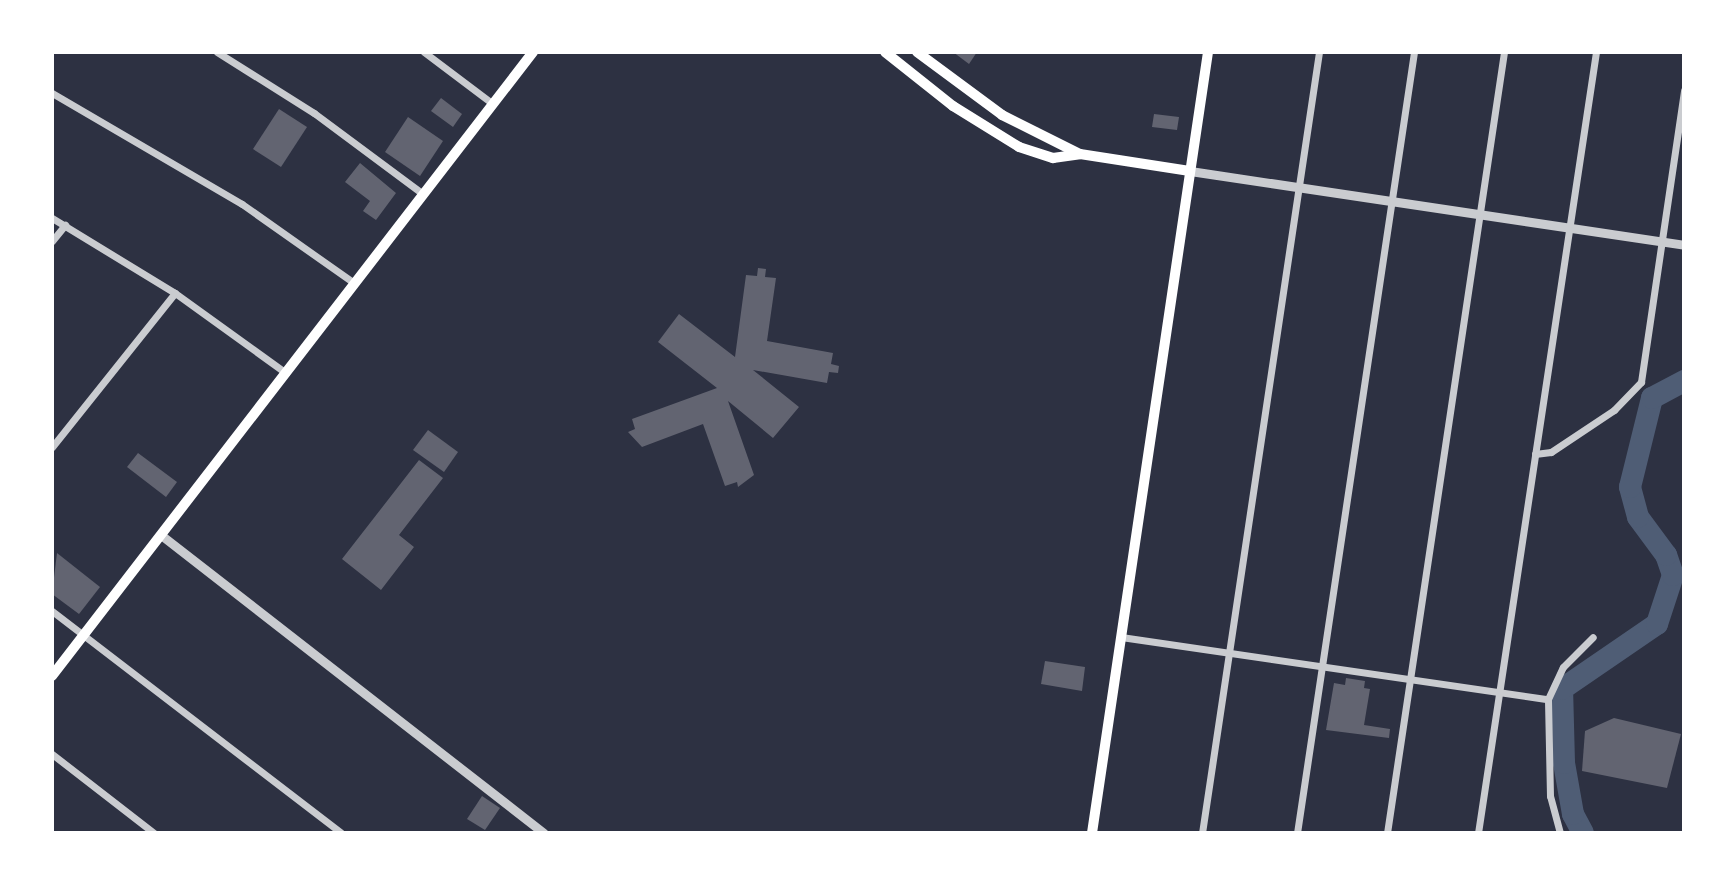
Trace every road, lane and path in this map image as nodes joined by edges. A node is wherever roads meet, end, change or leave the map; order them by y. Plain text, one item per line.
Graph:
1 (217, 52) edge
2 (424, 52) edge
3 (533, 52) edge
4 (885, 52) edge
5 (917, 52) edge
6 (1208, 52) edge
7 (1319, 52) edge
8 (1414, 52) edge
9 (1504, 52) edge
10 (1596, 52) edge
11 (1684, 90) edge
12 (52, 93) edge
13 (493, 104) junction
14 (1080, 154) junction
15 (1190, 171) junction
16 (1297, 189) junction
17 (423, 194) junction
18 (1390, 204) junction
19 (52, 218) edge
20 (1480, 218) junction
21 (65, 225) junction
22 (1568, 229) junction
23 (52, 241) edge
24 (1662, 243) junction
25 (1684, 245) edge
26 (354, 283) junction
27 (175, 293) junction
28 (286, 373) junction
29 (52, 447) edge
30 (1535, 454) junction
31 (161, 535) junction
32 (52, 611) edge
33 (84, 635) junction
34 (1121, 637) junction
35 (1593, 637) dead end
36 (1228, 651) junction
37 (1323, 666) junction
38 (52, 676) edge
39 (1411, 676) junction
40 (1499, 690) junction
41 (1548, 699) junction
42 (52, 754) edge
43 (530, 829) edge
44 (154, 833) edge
45 (341, 833) edge
46 (544, 833) edge
47 (1092, 833) edge
48 (1202, 833) edge
49 (1297, 833) edge
50 (1387, 833) edge
51 (1478, 833) edge
52 (1560, 833) edge

1 - 17 street
2 - 13 street
3 - 13 main road
4 - 14 main road
5 - 14 main road
6 - 15 main road
7 - 16 street
8 - 18 street
9 - 20 street
10 - 22 street
11 - 24 street
12 - 26 street
13 - 17 main road
14 - 15 main road
15 - 16 street
15 - 34 main road
16 - 18 street
16 - 36 street
17 - 26 main road
18 - 20 street
18 - 37 street
19 - 21 street
20 - 22 street
20 - 39 street
21 - 23 street
21 - 27 street
22 - 24 street
22 - 30 street
24 - 25 street
24 - 30 street
26 - 28 main road
27 - 28 street
27 - 29 street
28 - 31 main road
30 - 40 street
31 - 33 main road
31 - 43 street
32 - 33 street
33 - 38 main road
33 - 45 street
34 - 36 street
34 - 47 main road
35 - 41 street
36 - 37 street
36 - 48 street
37 - 39 street
37 - 49 street
39 - 40 street
39 - 50 street
40 - 41 street
40 - 51 street
41 - 52 street
42 - 44 street
43 - 46 street

